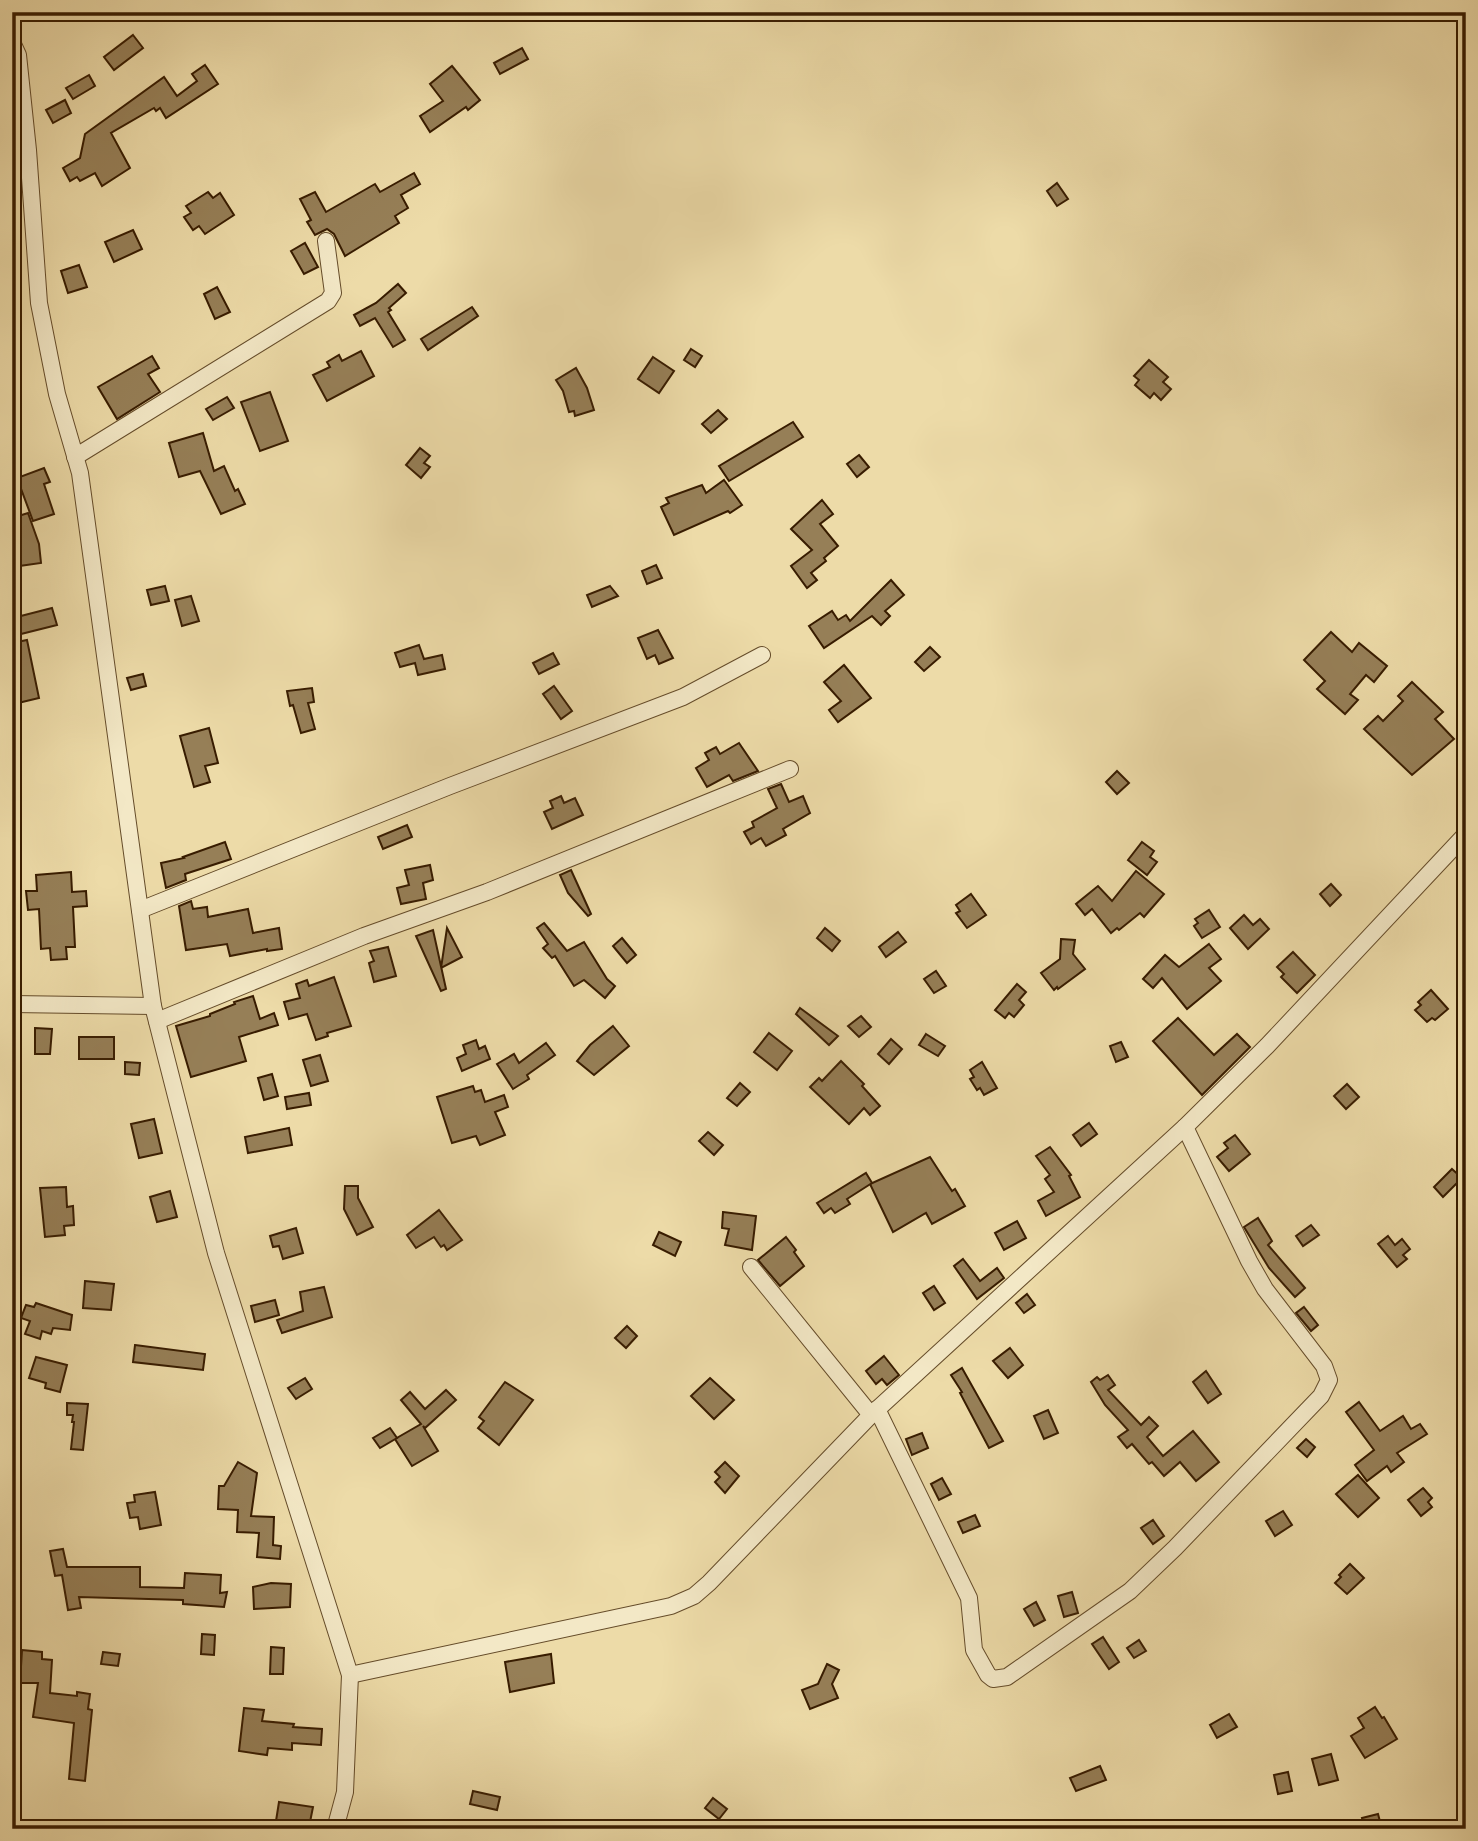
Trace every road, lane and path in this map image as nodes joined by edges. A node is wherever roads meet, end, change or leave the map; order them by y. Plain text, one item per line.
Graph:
1 (12, 42) edge
2 (326, 241) dead end
3 (75, 457) junction
4 (762, 655) dead end
5 (790, 769) dead end
6 (1466, 834) edge
7 (140, 910) junction
8 (12, 1004) edge
9 (155, 1013) junction
10 (1185, 1127) junction
11 (751, 1266) dead end
12 (874, 1412) junction
13 (349, 1675) junction
14 (335, 1829) edge

1 - 3 street
2 - 3 street
3 - 7 street
4 - 7 street
5 - 9 street
6 - 10 street
7 - 9 street
8 - 9 street
9 - 13 street
10 - 12 street
10 - 12 street
11 - 12 street
12 - 13 street
13 - 14 street

